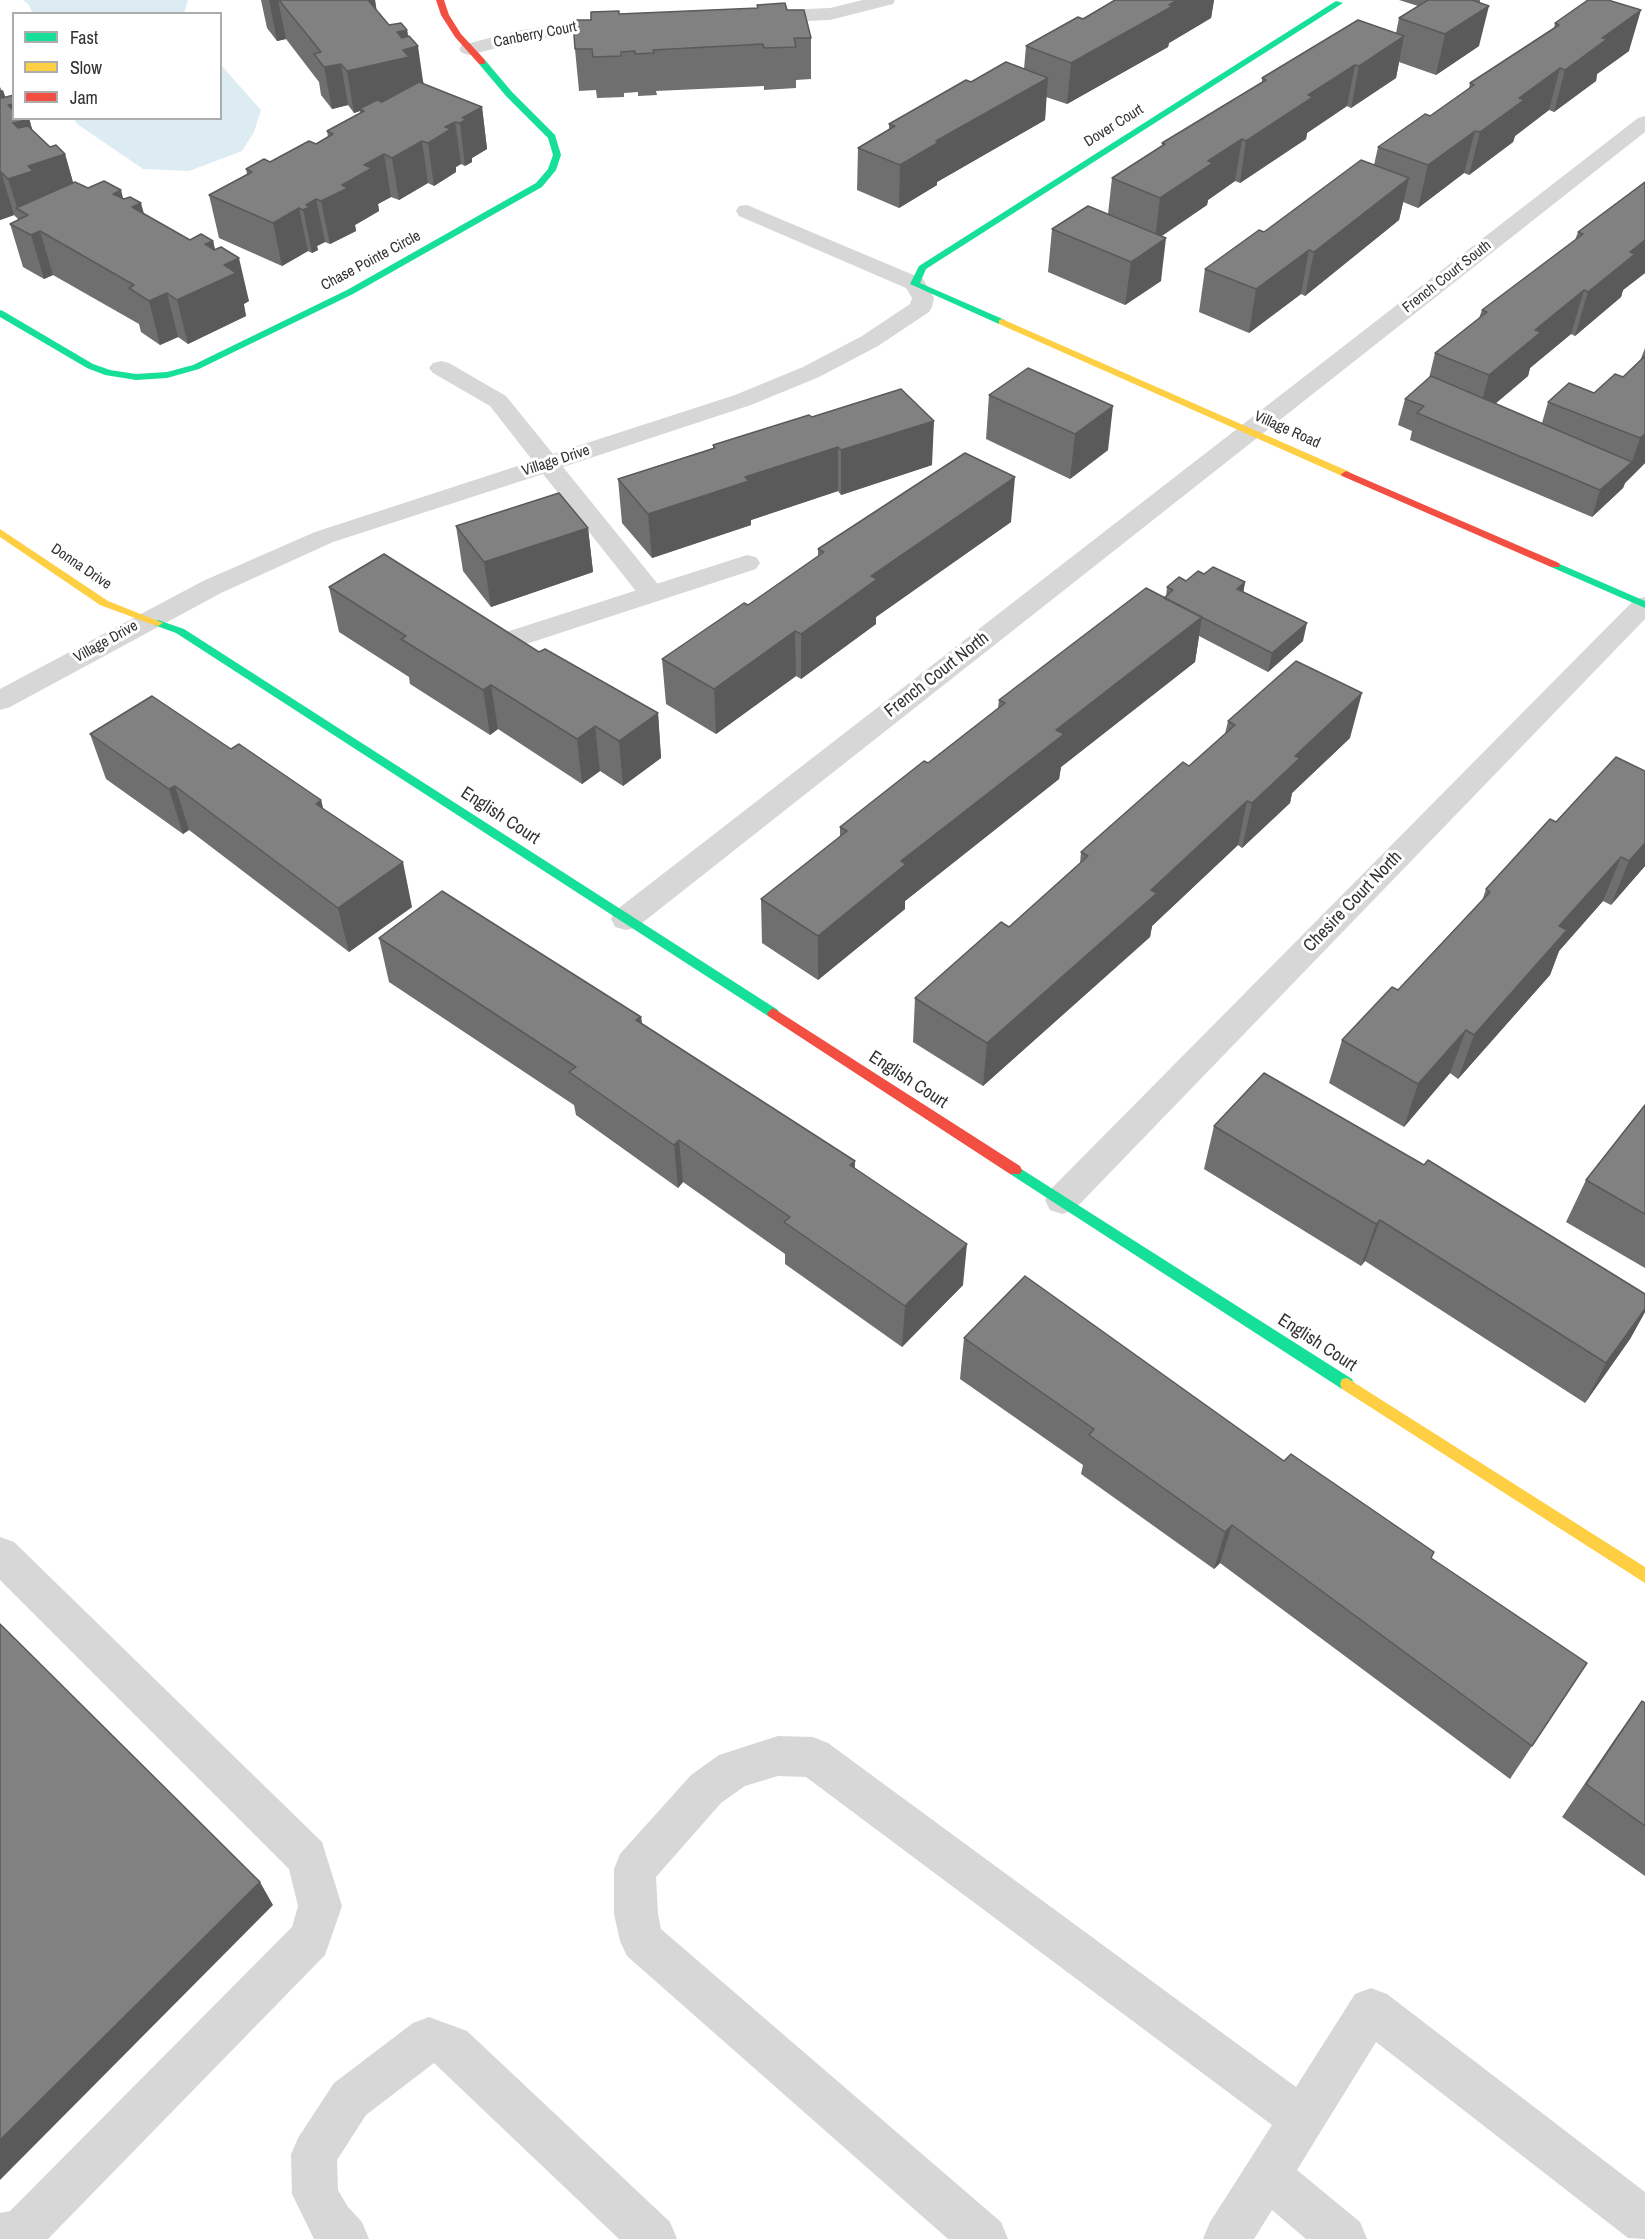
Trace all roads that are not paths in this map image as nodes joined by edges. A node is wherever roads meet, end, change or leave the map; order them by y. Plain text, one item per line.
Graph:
1 (440, 0) edge
2 (886, 0) edge
3 (1339, 3) dead end
4 (744, 17) edge
5 (631, 20) edge
6 (469, 49) junction
7 (1645, 122) edge
8 (747, 211) dead end
9 (915, 284) junction
10 (0, 313) edge
11 (441, 368) dead end
12 (1248, 431) junction
13 (548, 463) junction
14 (0, 532) edge
15 (747, 563) dead end
16 (652, 594) junction
17 (1645, 605) edge
18 (149, 618) junction
19 (513, 639) edge
20 (0, 701) edge
21 (626, 919) junction
22 (1062, 1200) junction
23 (0, 1554) edge
24 (1643, 1571) edge
25 (1302, 2119) junction
26 (1267, 2176) junction
27 (1645, 2221) edge
28 (0, 2237) edge
29 (345, 2239) edge
30 (653, 2239) edge
31 (984, 2239) edge
32 (1227, 2239) edge
33 (1343, 2239) edge

1 - 6 street, Chase Pointe Circle
2 - 4 street
3 - 9 street, Dover Court
5 - 6 street, Canberry Court
6 - 10 street, Chase Pointe Circle
7 - 12 street, French Court South
8 - 9 street
9 - 12 street, Village Road
9 - 13 street, Village Drive
11 - 13 street
12 - 17 street, Village Road
12 - 21 street, French Court North
13 - 16 street
13 - 18 street, Village Drive
14 - 18 street, Donna Drive
15 - 16 street
16 - 19 street
17 - 22 street, Chesire Court North
18 - 20 street, Village Drive
18 - 21 street, English Court
21 - 22 street, English Court
22 - 24 street, English Court
23 - 28 street
25 - 26 street
25 - 27 street
25 - 31 street
26 - 32 street
26 - 33 street
29 - 30 street

